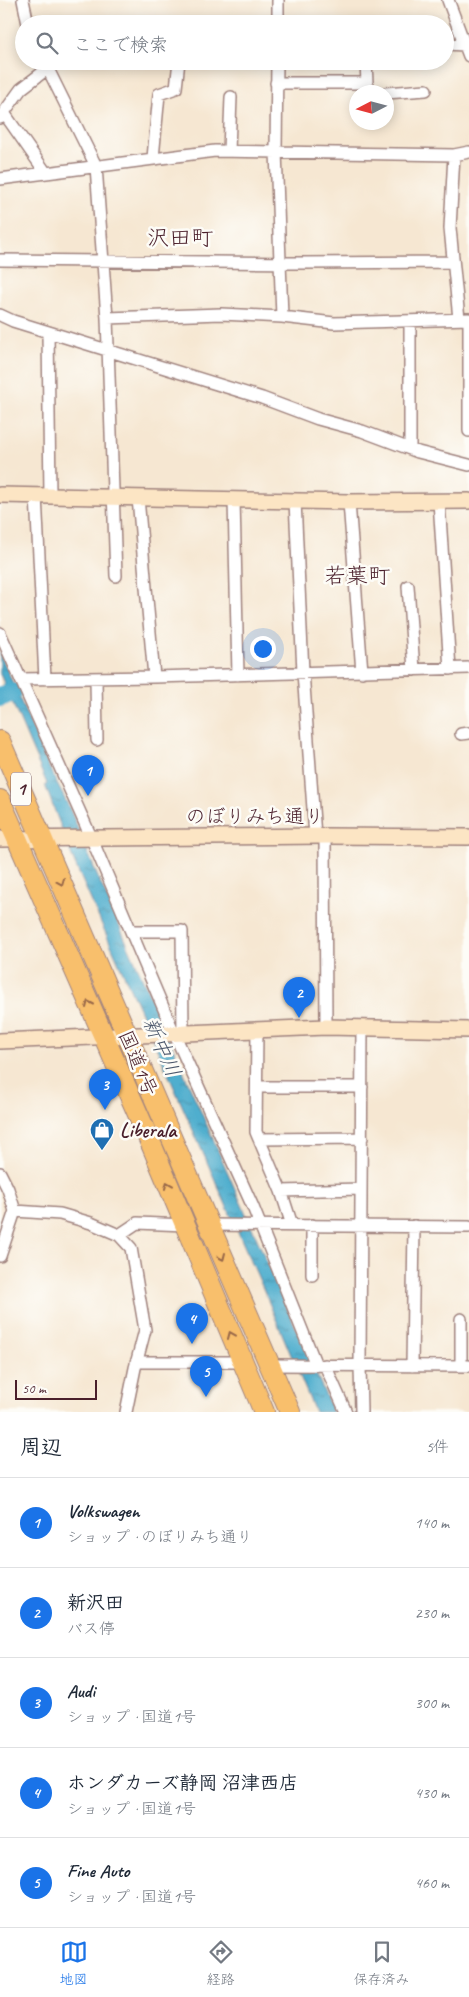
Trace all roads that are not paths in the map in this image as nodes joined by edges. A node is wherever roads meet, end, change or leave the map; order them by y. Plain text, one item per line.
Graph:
1 (23, 0) edge
2 (278, 0) edge
3 (448, 0) edge
4 (26, 15) edge
5 (278, 15) edge
6 (454, 15) edge
7 (454, 16) edge
8 (454, 47) edge
9 (467, 51) edge
10 (40, 70) edge
11 (48, 70) edge
12 (177, 70) edge
13 (277, 70) edge
14 (367, 70) edge
15 (276, 83) junction
16 (369, 85) edge
17 (349, 87) edge
18 (426, 90) dead end
19 (394, 92) edge
20 (232, 97) dead end
21 (2, 116) edge
22 (229, 151) junction
23 (276, 151) junction
24 (469, 152) edge
25 (454, 155) junction
26 (153, 158) junction
27 (96, 166) junction
28 (46, 173) junction
29 (0, 179) edge
30 (0, 260) edge
31 (102, 261) junction
32 (453, 262) junction
33 (280, 263) junction
34 (0, 315) edge
35 (282, 317) junction
36 (107, 318) junction
37 (466, 319) edge
38 (410, 321) junction
39 (48, 332) junction
40 (109, 352) junction
41 (469, 431) edge
42 (410, 449) junction
43 (469, 465) edge
44 (0, 494) edge
45 (43, 496) junction
46 (113, 498) junction
47 (138, 498) junction
48 (234, 500) junction
49 (295, 501) junction
50 (439, 501) junction
51 (469, 501) edge
52 (349, 502) junction
53 (116, 576) dead end
54 (408, 586) dead end
55 (0, 633) edge
56 (469, 668) edge
57 (450, 669) junction
58 (414, 670) junction
59 (303, 672) junction
60 (362, 672) junction
61 (238, 674) junction
62 (154, 677) junction
63 (96, 678) junction
64 (21, 679) junction
65 (45, 679) junction
66 (0, 740) edge
67 (97, 740) dead end
68 (0, 800) edge
69 (320, 836) junction
70 (91, 837) junction
71 (469, 837) edge
72 (8, 838) edge
73 (46, 838) junction
74 (132, 931) junction
75 (326, 1027) junction
76 (362, 1027) junction
77 (257, 1030) junction
78 (469, 1030) edge
79 (178, 1033) junction
80 (132, 1035) junction
81 (104, 1037) junction
82 (0, 1041) edge
83 (256, 1087) junction
84 (362, 1087) junction
85 (362, 1138) junction
86 (259, 1139) junction
87 (0, 1173) edge
88 (361, 1189) junction
89 (281, 1191) junction
90 (15, 1211) junction
91 (259, 1224) junction
92 (185, 1225) junction
93 (216, 1225) junction
94 (292, 1225) junction
95 (312, 1225) junction
96 (361, 1226) junction
97 (414, 1226) junction
98 (469, 1226) edge
99 (119, 1235) junction
100 (0, 1256) edge
101 (312, 1275) dead end
102 (460, 1319) dead end
103 (136, 1362) junction
104 (242, 1362) junction
105 (278, 1364) junction
106 (320, 1365) junction
107 (360, 1365) junction
108 (412, 1366) junction
109 (465, 1366) edge
110 (126, 1412) edge
111 (264, 1412) edge
112 (290, 1412) edge
113 (346, 1412) edge
114 (361, 1412) edge

1 - 4 street
2 - 5 street
3 - 6 street
7 - 9 street
8 - 9 street
10 - 21 street
11 - 27 street
12 - 26 street
13 - 15 street
14 - 16 street
15 - 17 street
15 - 23 street
18 - 19 street
20 - 22 street
21 - 28 street
22 - 23 street
22 - 26 street
23 - 25 street
23 - 33 street
24 - 25 street
25 - 32 street
26 - 27 street
27 - 28 street
27 - 31 street
28 - 29 street
30 - 31 street
31 - 33 street
31 - 36 street
32 - 33 street
32 - 37 street
33 - 35 street
34 - 39 street
35 - 36 street
35 - 38 street
36 - 40 street
37 - 38 street
37 - 41 street
38 - 42 street
39 - 40 street
39 - 45 street
40 - 42 street
40 - 46 street
42 - 43 street
44 - 45 street
45 - 46 street
45 - 65 street
46 - 47 street
46 - 53 street
47 - 48 street
47 - 62 street
48 - 49 street
48 - 61 street
49 - 52 street
49 - 59 street
50 - 51 street
50 - 52 street
50 - 57 street
52 - 60 street
54 - 58 street
55 - 64 street
56 - 57 street
57 - 58 street
58 - 60 street
59 - 60 street
59 - 61 street
59 - 69 street
61 - 62 street
62 - 63 street
63 - 65 street
63 - 67 street
64 - 65 street
64 - 70 street
66 - 73 highway, 国道1号 / 1
68 - 72 highway, 国道1号 / 1
69 - 70 street, のぼりみち通り
69 - 71 street, のぼりみち通り
69 - 75 street
70 - 73 street, のぼりみち通り
70 - 74 street
72 - 73 street, のぼりみち通り
81 -> 72 highway, 国道1号 / 1
73 -> 80 highway, 国道1号 / 1
74 - 79 street
74 - 79 street
75 - 76 street
75 - 77 street
76 - 78 street
76 - 84 street
77 - 79 street
77 - 83 street
79 - 80 street
79 - 91 street
80 - 81 street
80 - 93 highway, 国道1号 / 1
81 - 82 street
92 -> 81 highway, 国道1号 / 1
83 - 84 street
83 - 86 street
84 - 85 street
85 - 86 street
85 - 88 street
86 - 89 street
87 - 90 street
88 - 89 street
88 - 96 street
89 - 94 street
90 - 99 street
90 - 100 street
91 - 93 street
91 - 94 street
91 - 106 street
92 - 99 street
104 -> 92 highway, 国道1号 / 1
93 -> 105 highway, 国道1号 / 1
94 - 95 street
95 - 96 street
95 - 101 street
96 - 97 street
96 - 107 street
97 - 98 street
97 - 108 street
99 - 103 street
102 - 109 street
103 - 104 street
103 - 110 street
104 - 111 highway, 国道1号 / 1
105 - 106 street
105 - 112 highway, 国道1号 / 1
106 - 107 street
106 - 113 street
107 - 108 street
107 - 114 street
108 - 109 street

